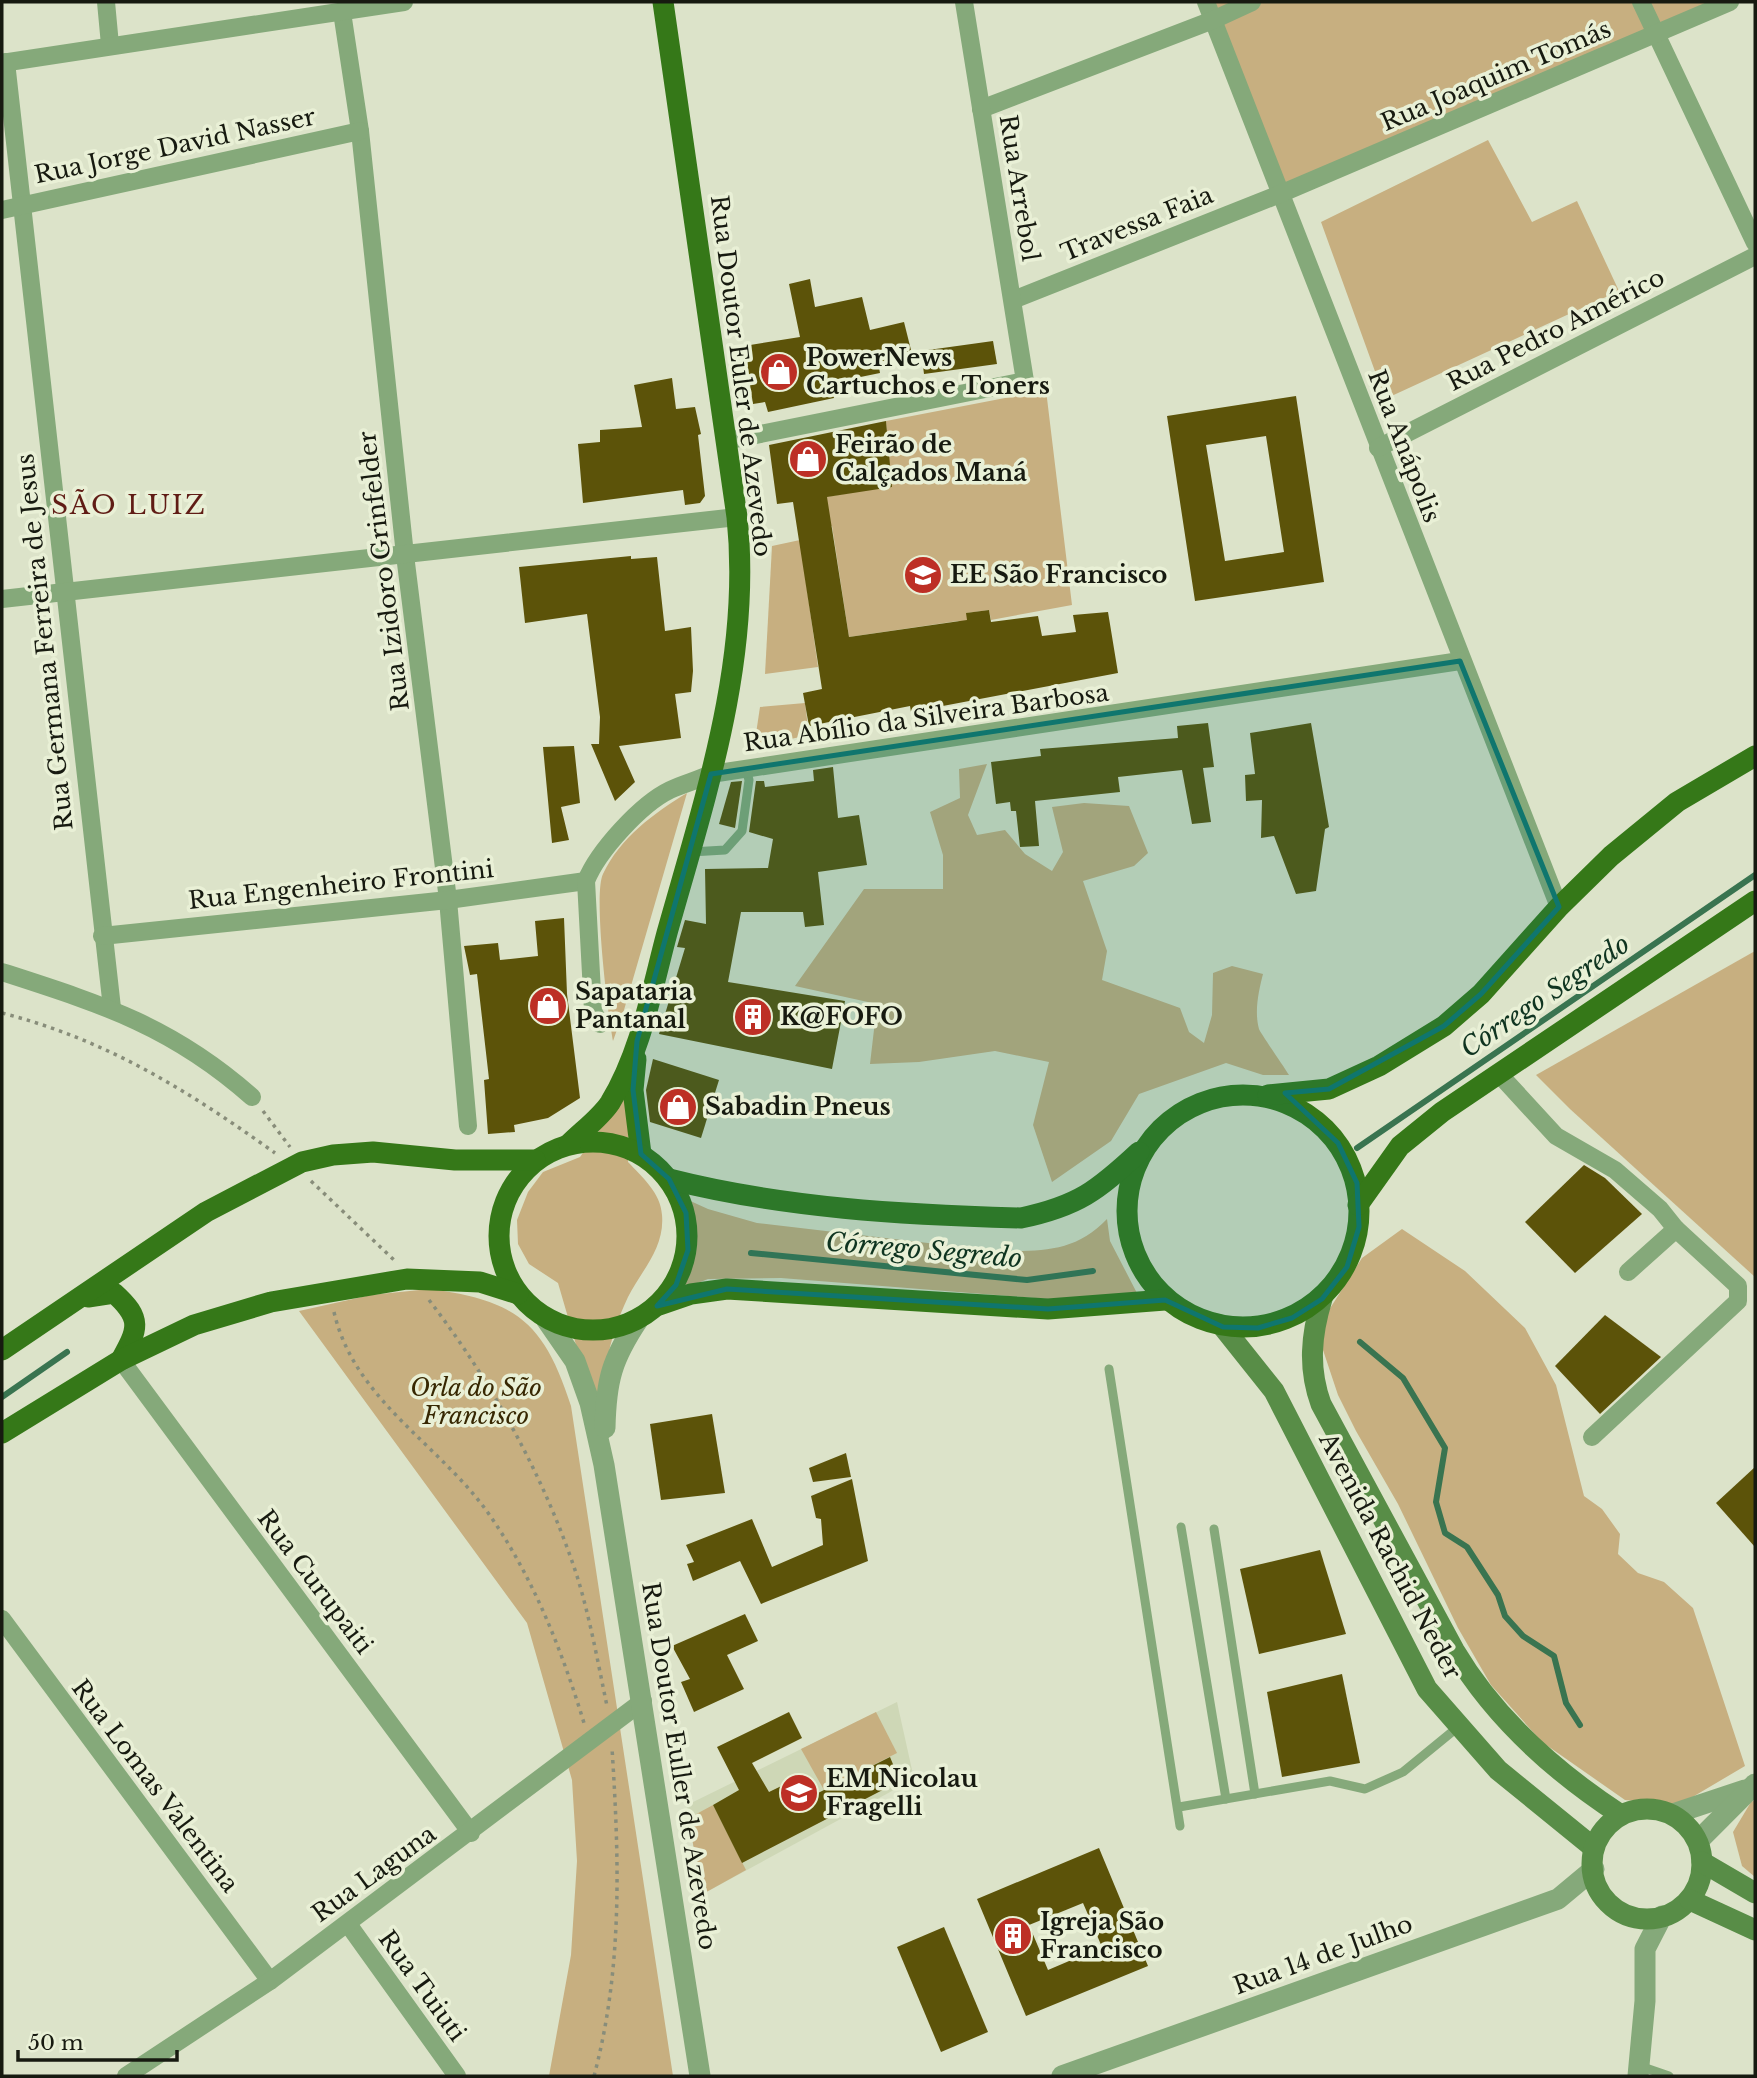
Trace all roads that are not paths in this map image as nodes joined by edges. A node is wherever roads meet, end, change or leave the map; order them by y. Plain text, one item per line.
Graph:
1 (106, 2) edge
2 (404, 2) edge
3 (663, 2) edge
4 (964, 2) edge
5 (1206, 2) edge
6 (1252, 2) edge
7 (1641, 2) edge
8 (1730, 2) edge
9 (342, 12) junction
10 (1213, 20) junction
11 (1657, 34) junction
12 (110, 45) junction
13 (4, 62) edge
14 (981, 109) junction
15 (359, 131) junction
16 (1280, 194) junction
17 (22, 205) junction
18 (2, 210) edge
19 (1755, 243) edge
20 (1755, 256) edge
21 (1013, 300) junction
22 (725, 440) junction
23 (1378, 448) junction
24 (737, 517) junction
25 (405, 555) junction
26 (64, 593) junction
27 (2, 599) edge
28 (1460, 661) junction
29 (1755, 756) edge
30 (746, 769) junction
31 (711, 774) junction
32 (690, 852) junction
33 (586, 881) junction
34 (448, 900) junction
35 (1755, 901) edge
36 (1559, 907) junction
37 (102, 936) junction
38 (2, 972) edge
39 (112, 1008) junction
40 (600, 1024) dead end
41 (637, 1041) junction
42 (1499, 1074) junction
43 (1264, 1096) junction
44 (252, 1097) road end
45 (468, 1126) dead end
46 (569, 1144) junction
47 (1141, 1151) junction
48 (641, 1154) junction
49 (535, 1160) junction
50 (669, 1179) junction
51 (1358, 1205) junction
52 (1676, 1229) junction
53 (1629, 1272) dead end
54 (518, 1294) junction
55 (1322, 1299) junction
56 (76, 1300) junction
57 (1166, 1300) junction
58 (657, 1306) junction
59 (546, 1319) junction
60 (638, 1320) junction
61 (1223, 1327) junction
62 (2, 1350) edge
63 (121, 1360) junction
64 (1109, 1369) dead end
65 (2, 1433) edge
66 (1592, 1437) dead end
67 (604, 1465) junction
68 (1181, 1527) dead end
69 (1214, 1529) dead end
70 (2, 1619) edge
71 (643, 1701) junction
72 (1458, 1727) junction
73 (1753, 1786) edge
74 (1255, 1794) junction
75 (1226, 1799) junction
76 (1179, 1807) junction
77 (1673, 1814) junction
78 (1621, 1815) junction
79 (1180, 1826) dead end
80 (471, 1833) junction
81 (1698, 1841) junction
82 (1594, 1858) junction
83 (1702, 1862) junction
84 (1755, 1893) edge
85 (1690, 1900) junction
86 (1662, 1916) junction
87 (348, 1924) junction
88 (1755, 1930) edge
89 (270, 1981) junction
90 (1639, 2071) edge
91 (126, 2076) edge
92 (457, 2076) edge
93 (700, 2076) edge
94 (1062, 2076) edge
95 (1669, 2076) edge

1 - 12 street
2 - 9 street
3 - 22 main road, Rua Doutor Euler de Azevedo
4 - 14 street, Rua Arrebol
5 - 10 street, Rua Anápolis
6 - 10 street
7 - 11 street
8 - 11 street, Rua Joaquim Tomás
9 - 12 street
9 - 15 street, Rua Izidoro Grinfelder
10 - 14 street
10 - 16 street, Rua Anápolis
11 - 16 street, Rua Joaquim Tomás
11 - 19 street
12 - 13 street
13 - 17 street, Rua Germana Ferreira de Jesus
14 - 21 street, Rua Arrebol
15 - 17 street, Rua Jorge David Nasser
15 - 25 street, Rua Izidoro Grinfelder
16 - 21 street, Travessa Faia
16 - 23 street, Rua Anápolis
17 - 18 street, Rua Jorge David Nasser
17 - 26 street, Rua Germana Ferreira de Jesus
20 - 23 street, Rua Pedro Américo
21 - 22 street, Rua Arrebol
22 - 24 main road, Rua Doutor Euler de Azevedo
23 - 28 street, Rua Anápolis
24 - 25 street
24 - 31 main road, Rua Doutor Euler de Azevedo
25 - 26 street
25 - 34 street, Rua Izidoro Grinfelder
26 - 27 street
26 - 37 street, Rua Germana Ferreira de Jesus
28 - 30 street, Rua Abílio da Silveira Barbosa
28 - 36 street, Rua Anápolis
29 - 36 main road
30 - 31 street, Rua Abílio da Silveira Barbosa
30 - 32 lane
31 - 32 main road, Rua Doutor Euler de Azevedo
31 - 33 street, Rua Abílio da Silveira Barbosa
32 - 41 main road, Rua Doutor Euler de Azevedo
33 - 34 street, Rua Engenheiro Frontini
33 - 40 street
34 - 37 street, Rua Engenheiro Frontini
34 - 45 street, Rua Izidoro Grinfelder
35 - 42 main road
36 - 43 main road
37 - 39 street, Rua Germana Ferreira de Jesus
38 - 39 street
39 - 44 street
41 - 46 main road
41 - 48 main road
42 - 51 main road
42 - 52 street
43 - 47 main road
43 - 51 main road
46 - 48 main road
46 - 49 main road
47 - 50 main road
47 - 57 main road
48 - 50 main road
49 - 54 main road
49 - 56 main road
50 - 58 main road
51 - 55 main road
52 - 53 street
52 - 66 street
54 - 59 main road
54 - 63 main road
55 - 61 main road
55 - 78 main road, Avenida Rachid Neder
56 - 62 main road
56 - 63 main road
57 - 58 main road
57 - 61 main road
58 - 60 main road
59 - 60 main road
59 - 67 street, Rua Doutor Euller de Azevedo
60 - 67 street, Rua Doutor Euller de Azevedo
61 - 72 main road, Avenida Rachid Neder
63 - 65 main road
63 - 80 street, Rua Curupaiti
64 - 76 lane
67 - 71 street, Rua Doutor Euller de Azevedo
68 - 75 lane
69 - 74 lane
70 - 89 street, Rua Lomas Valentina
71 - 80 street, Rua Laguna
71 - 93 street, Rua Doutor Euller de Azevedo
72 - 74 lane
72 - 82 main road, Avenida Rachid Neder
73 - 77 street
73 - 81 street
74 - 75 lane
75 - 76 lane
76 - 79 lane
77 - 78 main road
77 - 81 main road
78 - 82 main road
80 - 87 street, Rua Laguna
81 - 83 main road
82 - 86 main road
82 - 94 street, Rua 14 de Julho
83 - 84 main road
83 - 85 main road
85 - 86 main road
85 - 88 main road
86 - 90 street
87 - 89 street, Rua Laguna
87 - 92 street, Rua Tuiuti
89 - 91 street, Rua Laguna
90 - 95 lane

